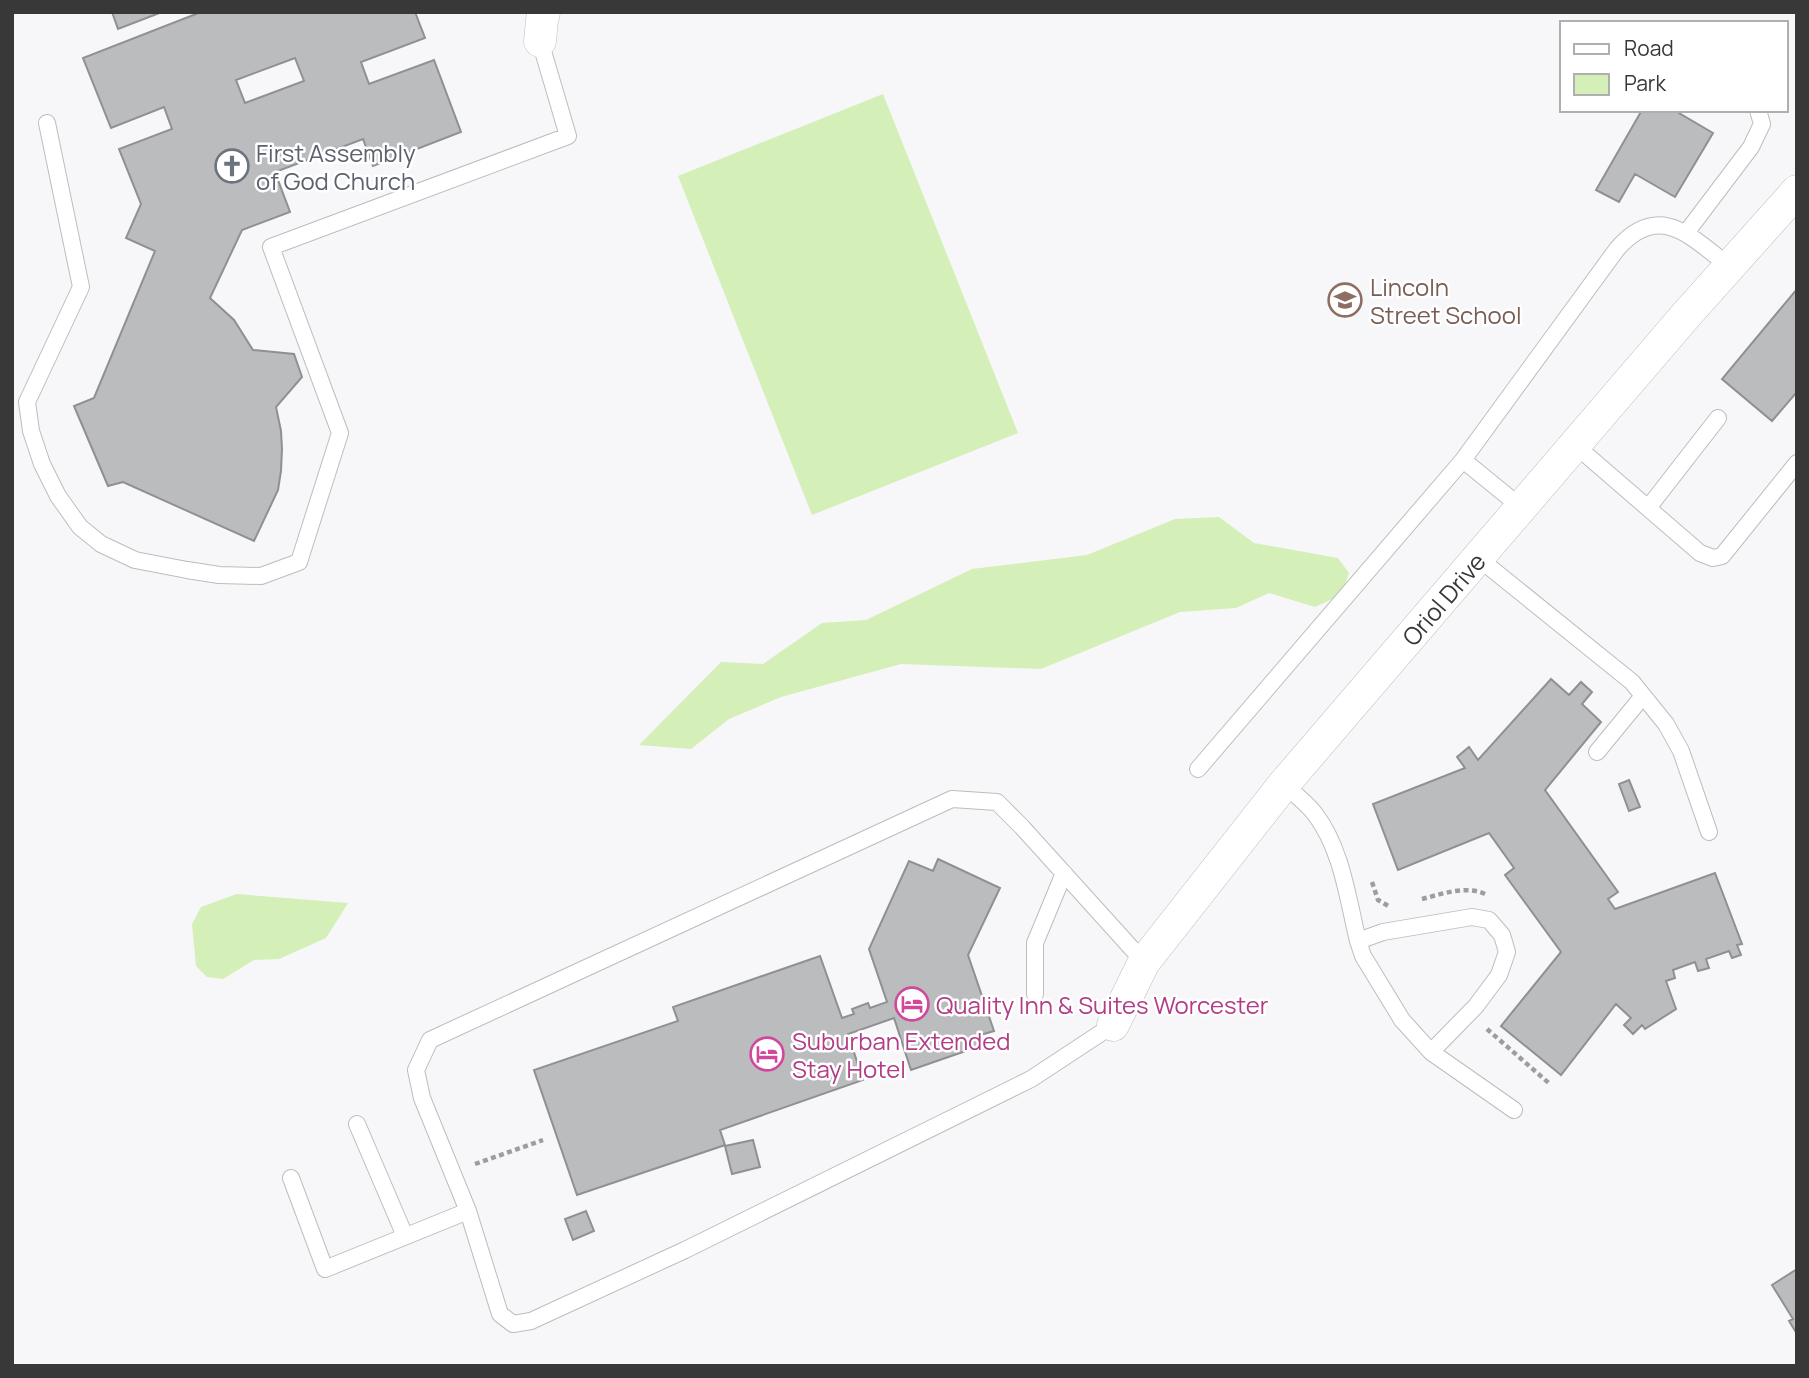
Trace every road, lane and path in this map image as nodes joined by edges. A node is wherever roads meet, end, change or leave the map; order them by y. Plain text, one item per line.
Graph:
1 (542, 27) edge
2 (1759, 112) edge
3 (47, 123) dead end
4 (1797, 191) edge
5 (1686, 233) junction
6 (1729, 265) junction
7 (1718, 418) dead end
8 (1575, 444) junction
9 (1463, 460) junction
10 (1797, 463) edge
11 (1521, 508) junction
12 (1648, 508) junction
13 (1477, 557) junction
14 (1643, 696) junction
15 (1597, 752) dead end
16 (1198, 769) dead end
17 (1284, 784) junction
18 (1709, 832) dead end
19 (1064, 873) junction
20 (1358, 942) junction
21 (1144, 962) junction
22 (1035, 993) dead end
23 (1113, 1025) joint
24 (1486, 1028) dead end
25 (1431, 1052) junction
26 (1550, 1085) dead end
27 (1514, 1111) dead end
28 (357, 1124) dead end
29 (543, 1140) dead end
30 (452, 1172) junction
31 (291, 1178) dead end
32 (468, 1211) junction
33 (405, 1236) junction

1 - 3 lane
2 - 5 lane
4 - 6 street, Oriol Drive
5 - 6 lane
5 - 9 lane
6 - 8 street, Oriol Drive
7 - 12 lane
8 - 11 street, Oriol Drive
8 - 12 lane
9 - 11 lane
9 - 16 lane
10 - 12 lane
11 - 13 street, Oriol Drive
13 - 14 lane
13 - 17 street, Oriol Drive
14 - 15 lane
14 - 18 lane
17 - 20 lane
17 - 21 street, Oriol Drive
19 - 21 lane
19 - 22 lane
19 - 30 lane
20 - 25 lane
20 - 25 lane
21 - 23 street, Oriol Drive
23 - 32 lane
24 - 26 path
25 - 27 lane
28 - 33 lane
29 - 30 path
30 - 32 lane
31 - 33 lane
32 - 33 lane

